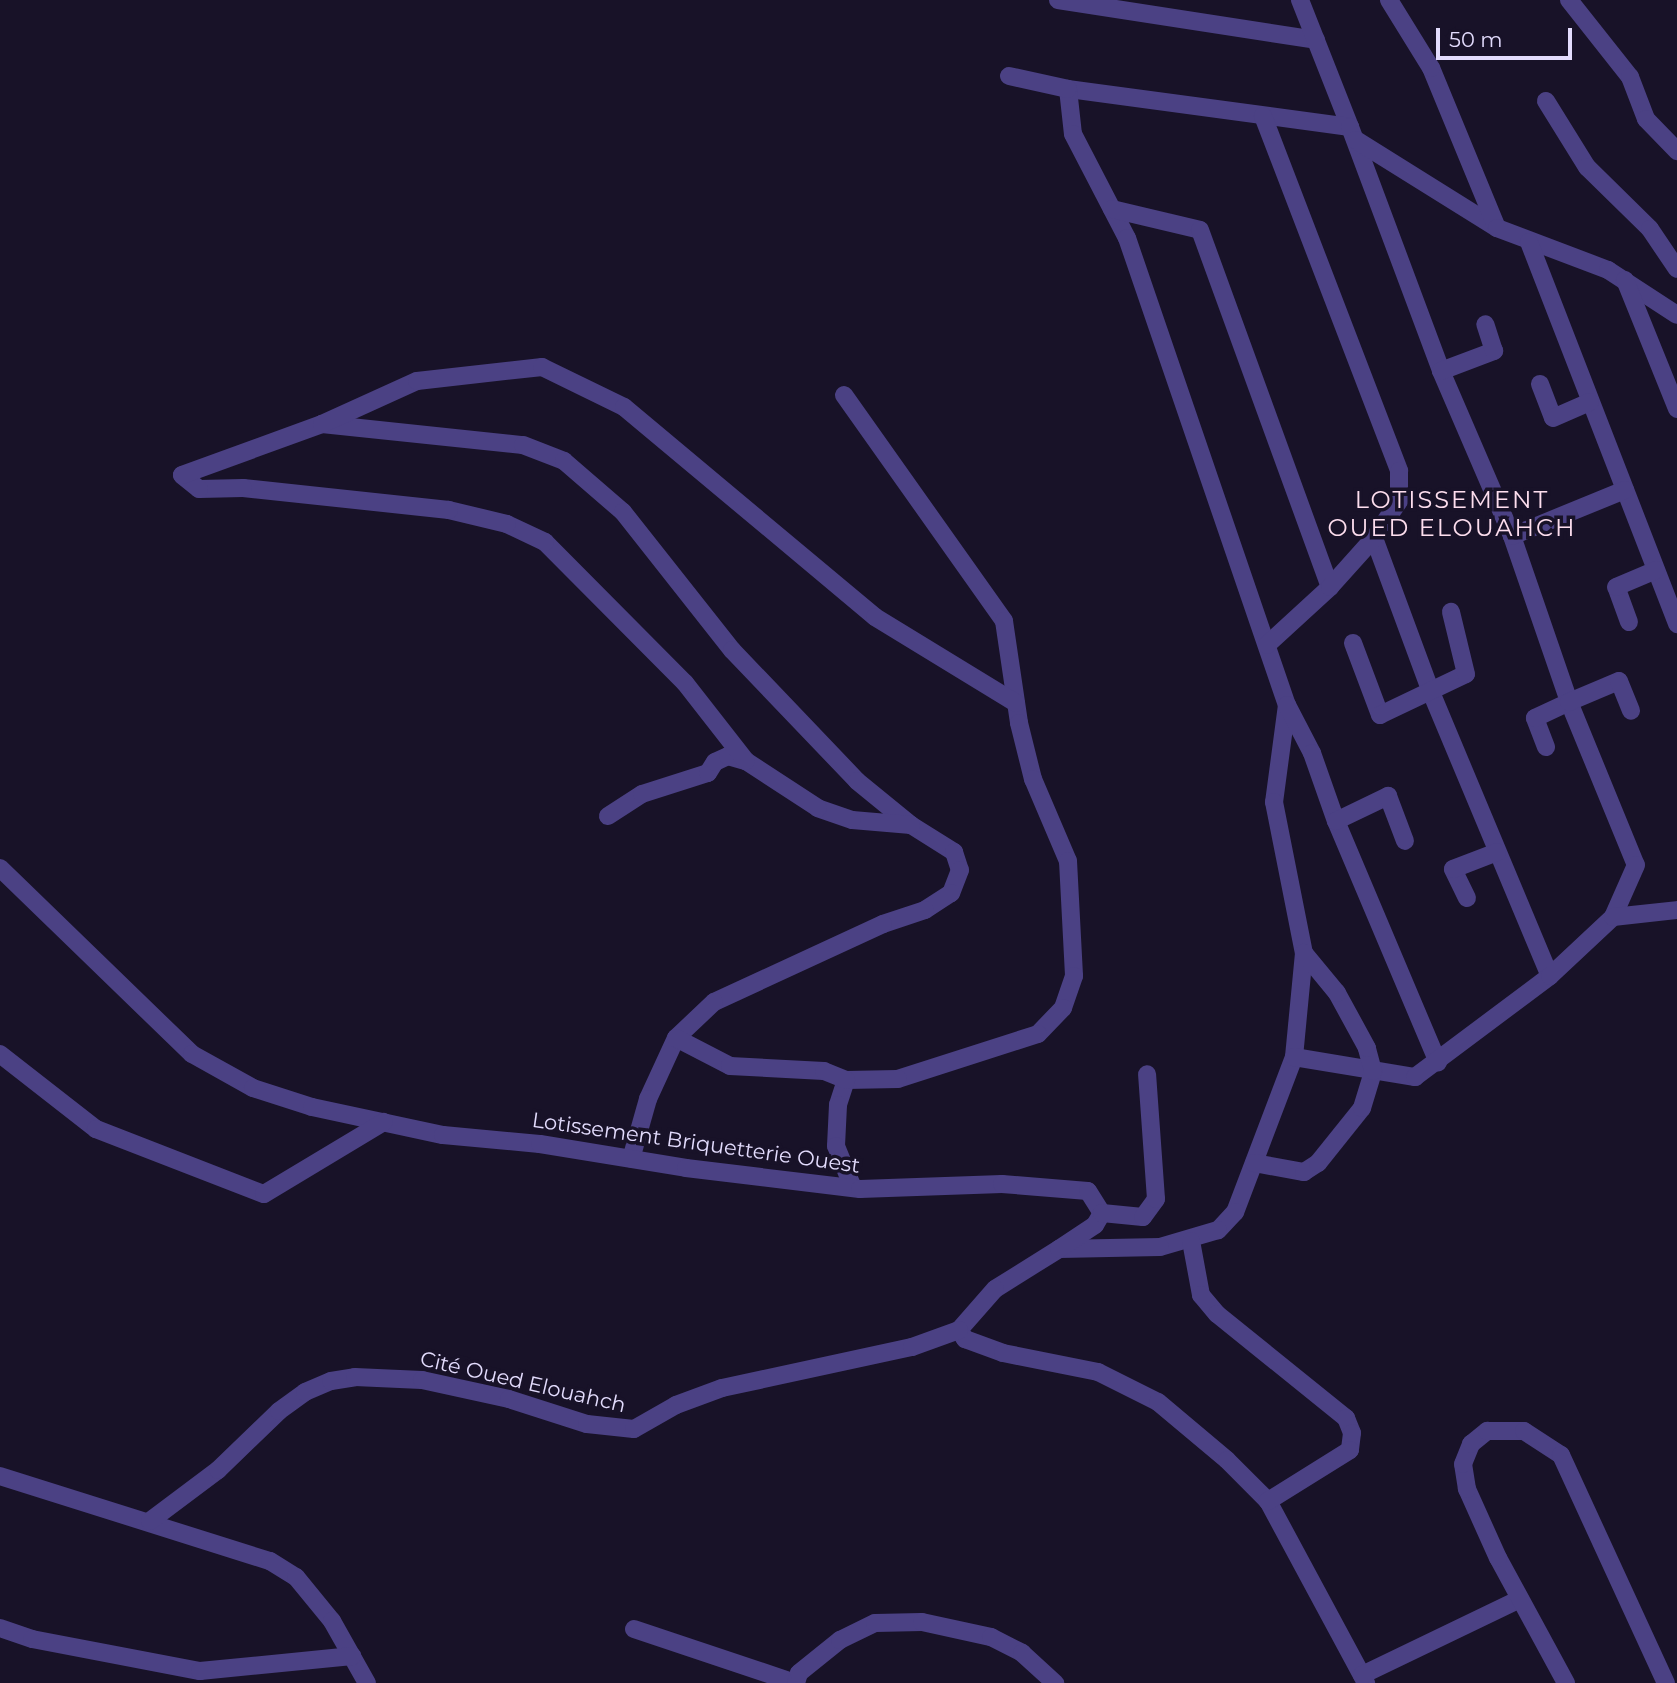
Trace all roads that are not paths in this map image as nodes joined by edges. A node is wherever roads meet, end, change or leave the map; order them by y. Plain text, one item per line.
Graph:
1 (1058, 0) edge
2 (1300, 0) edge
3 (1390, 0) edge
4 (1569, 0) edge
5 (1315, 40) junction
6 (1009, 76) dead end
7 (1068, 89) junction
8 (1546, 101) dead end
9 (1263, 116) junction
10 (1353, 133) junction
11 (1677, 151) edge
12 (1112, 209) junction
13 (1497, 229) junction
14 (1529, 242) junction
15 (1677, 269) edge
16 (1625, 280) junction
17 (1677, 315) edge
18 (1485, 324) dead end
19 (1441, 371) junction
20 (1540, 384) dead end
21 (844, 396) dead end
22 (1590, 401) junction
23 (1677, 410) edge
24 (321, 424) junction
25 (1625, 490) junction
26 (1512, 536) junction
27 (1374, 538) junction
28 (1656, 570) junction
29 (1330, 587) junction
30 (1451, 612) dead end
31 (1629, 622) dead end
32 (1677, 624) edge
33 (1353, 643) dead end
34 (1267, 645) junction
35 (1431, 692) junction
36 (1569, 702) junction
37 (1016, 703) junction
38 (1287, 705) junction
39 (1631, 712) dead end
40 (1546, 747) dead end
41 (746, 761) junction
42 (608, 816) dead end
43 (1336, 821) junction
44 (911, 825) junction
45 (1405, 841) dead end
46 (1497, 852) junction
47 (0, 867) edge
48 (1466, 898) dead end
49 (1677, 911) edge
50 (1613, 917) junction
51 (1304, 953) junction
52 (1550, 976) junction
53 (676, 1038) junction
54 (0, 1054) edge
55 (1294, 1057) junction
56 (1438, 1062) junction
57 (1373, 1071) junction
58 (1147, 1074) dead end
59 (846, 1080) junction
60 (384, 1122) junction
61 (631, 1159) junction
62 (1254, 1163) junction
63 (853, 1188) junction
64 (1101, 1213) junction
65 (1191, 1241) junction
66 (1059, 1249) junction
67 (959, 1330) junction
68 (0, 1476) edge
69 (1268, 1501) junction
70 (150, 1521) junction
71 (1520, 1599) junction
72 (0, 1628) edge
73 (634, 1629) dead end
74 (352, 1656) junction
75 (1364, 1679) edge
76 (368, 1683) edge
77 (796, 1683) edge
78 (1055, 1683) edge
79 (1566, 1683) edge
80 (1666, 1683) edge

1 - 5 street
2 - 5 street
3 - 13 street
4 - 11 street
5 - 10 street
6 - 7 street
7 - 9 street
7 - 12 street
8 - 15 street
9 - 10 street
9 - 27 street
10 - 13 street
10 - 19 street
12 - 29 street
12 - 34 street
13 - 14 street
14 - 16 street
14 - 22 street
16 - 17 street
16 - 23 street
18 - 19 street
19 - 26 street
20 - 22 street
21 - 37 street
22 - 25 street
24 - 37 street
24 - 41 street
24 - 44 street
25 - 26 street
25 - 28 street
26 - 36 street
27 - 29 street
27 - 35 street
28 - 31 street
28 - 32 street
29 - 34 street
30 - 35 street
33 - 35 street
34 - 38 street
35 - 46 street
36 - 39 street
36 - 40 street
36 - 50 street
37 - 59 street
38 - 43 street
38 - 51 street
41 - 42 street
41 - 44 street
43 - 45 street
43 - 56 street
44 - 53 street
46 - 48 street
46 - 52 street
47 - 60 street, Lotissement Briquetterie Ouest
49 - 50 street
50 - 52 street
51 - 55 street
51 - 57 street
52 - 56 street
53 - 59 street
53 - 61 street
54 - 60 street
55 - 57 street
55 - 62 street
56 - 57 street
57 - 62 street
58 - 64 street
59 - 63 street
60 - 61 street, Lotissement Briquetterie Ouest
61 - 63 street, Lotissement Briquetterie Ouest
62 - 65 street
63 - 64 street, Lotissement Briquetterie Ouest
64 - 66 street
65 - 66 street
65 - 69 street
66 - 67 street, Cité Oued Elouahch
67 - 69 street
67 - 70 street, Cité Oued Elouahch
68 - 70 street
69 - 75 street
70 - 74 street
71 - 75 street
71 - 79 street
71 - 80 street
72 - 74 street
73 - 77 street
74 - 76 street
77 - 78 street

